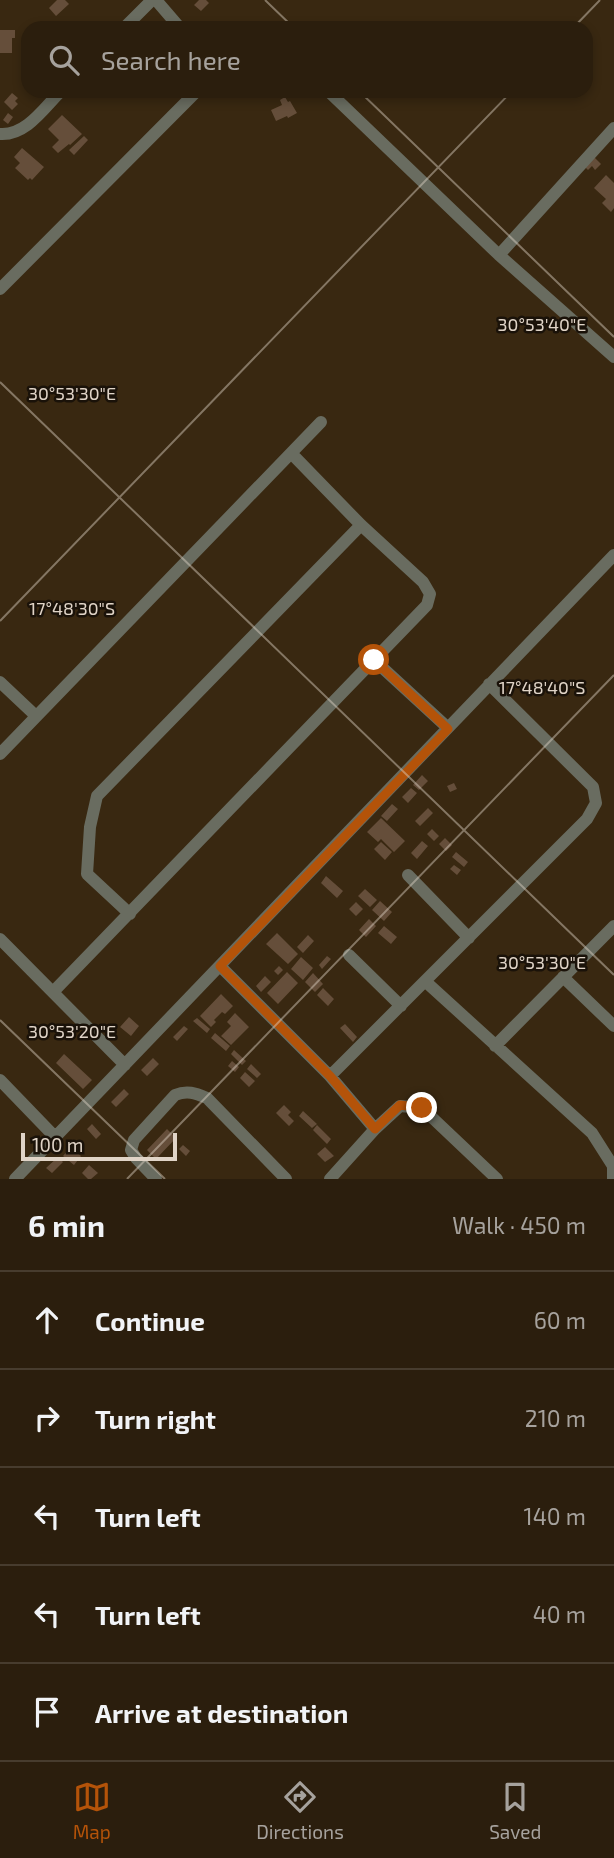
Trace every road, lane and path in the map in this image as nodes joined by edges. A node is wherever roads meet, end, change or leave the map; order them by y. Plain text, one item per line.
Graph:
1 (154, 0) edge
2 (132, 21) edge
3 (174, 21) edge
4 (54, 98) edge
5 (190, 98) edge
6 (335, 98) edge
7 (614, 128) edge
8 (0, 134) edge
9 (499, 255) junction
10 (0, 289) edge
11 (614, 357) edge
12 (321, 422) dead end
13 (291, 453) junction
14 (361, 525) junction
15 (612, 562) edge
16 (374, 660) junction
17 (0, 682) edge
18 (489, 684) junction
19 (36, 716) junction
20 (448, 729) junction
21 (0, 754) edge
22 (408, 875) dead end
23 (130, 914) junction
24 (614, 926) edge
25 (0, 939) edge
26 (469, 939) junction
27 (349, 955) dead end
28 (220, 966) junction
29 (563, 977) junction
30 (426, 982) junction
31 (53, 992) junction
32 (401, 1006) junction
33 (614, 1026) edge
34 (495, 1046) junction
35 (125, 1065) junction
36 (330, 1076) junction
37 (0, 1080) edge
38 (375, 1129) junction
39 (55, 1137) junction
40 (15, 1179) edge
41 (156, 1179) edge
42 (286, 1179) edge
43 (330, 1179) edge
44 (497, 1179) edge
45 (613, 1179) edge

1 - 2 street
1 - 3 street
4 - 8 street
5 - 10 street
6 - 9 street
7 - 9 street
9 - 11 street
12 - 13 street
13 - 14 street
13 - 19 street
14 - 16 street
14 - 23 street
15 - 18 street
16 - 20 street
16 - 23 street
17 - 19 street
18 - 20 street
18 - 26 street
19 - 21 street
20 - 28 street
22 - 26 street
23 - 31 street
24 - 29 street
25 - 31 street
26 - 30 street
27 - 32 street
28 - 35 street
28 - 36 street
29 - 33 street
29 - 34 street
30 - 32 street
30 - 34 street
31 - 35 street
32 - 36 street
34 - 45 street
35 - 39 street
36 - 38 street
37 - 39 street
38 - 43 street
38 - 44 street
39 - 40 street
41 - 42 street

